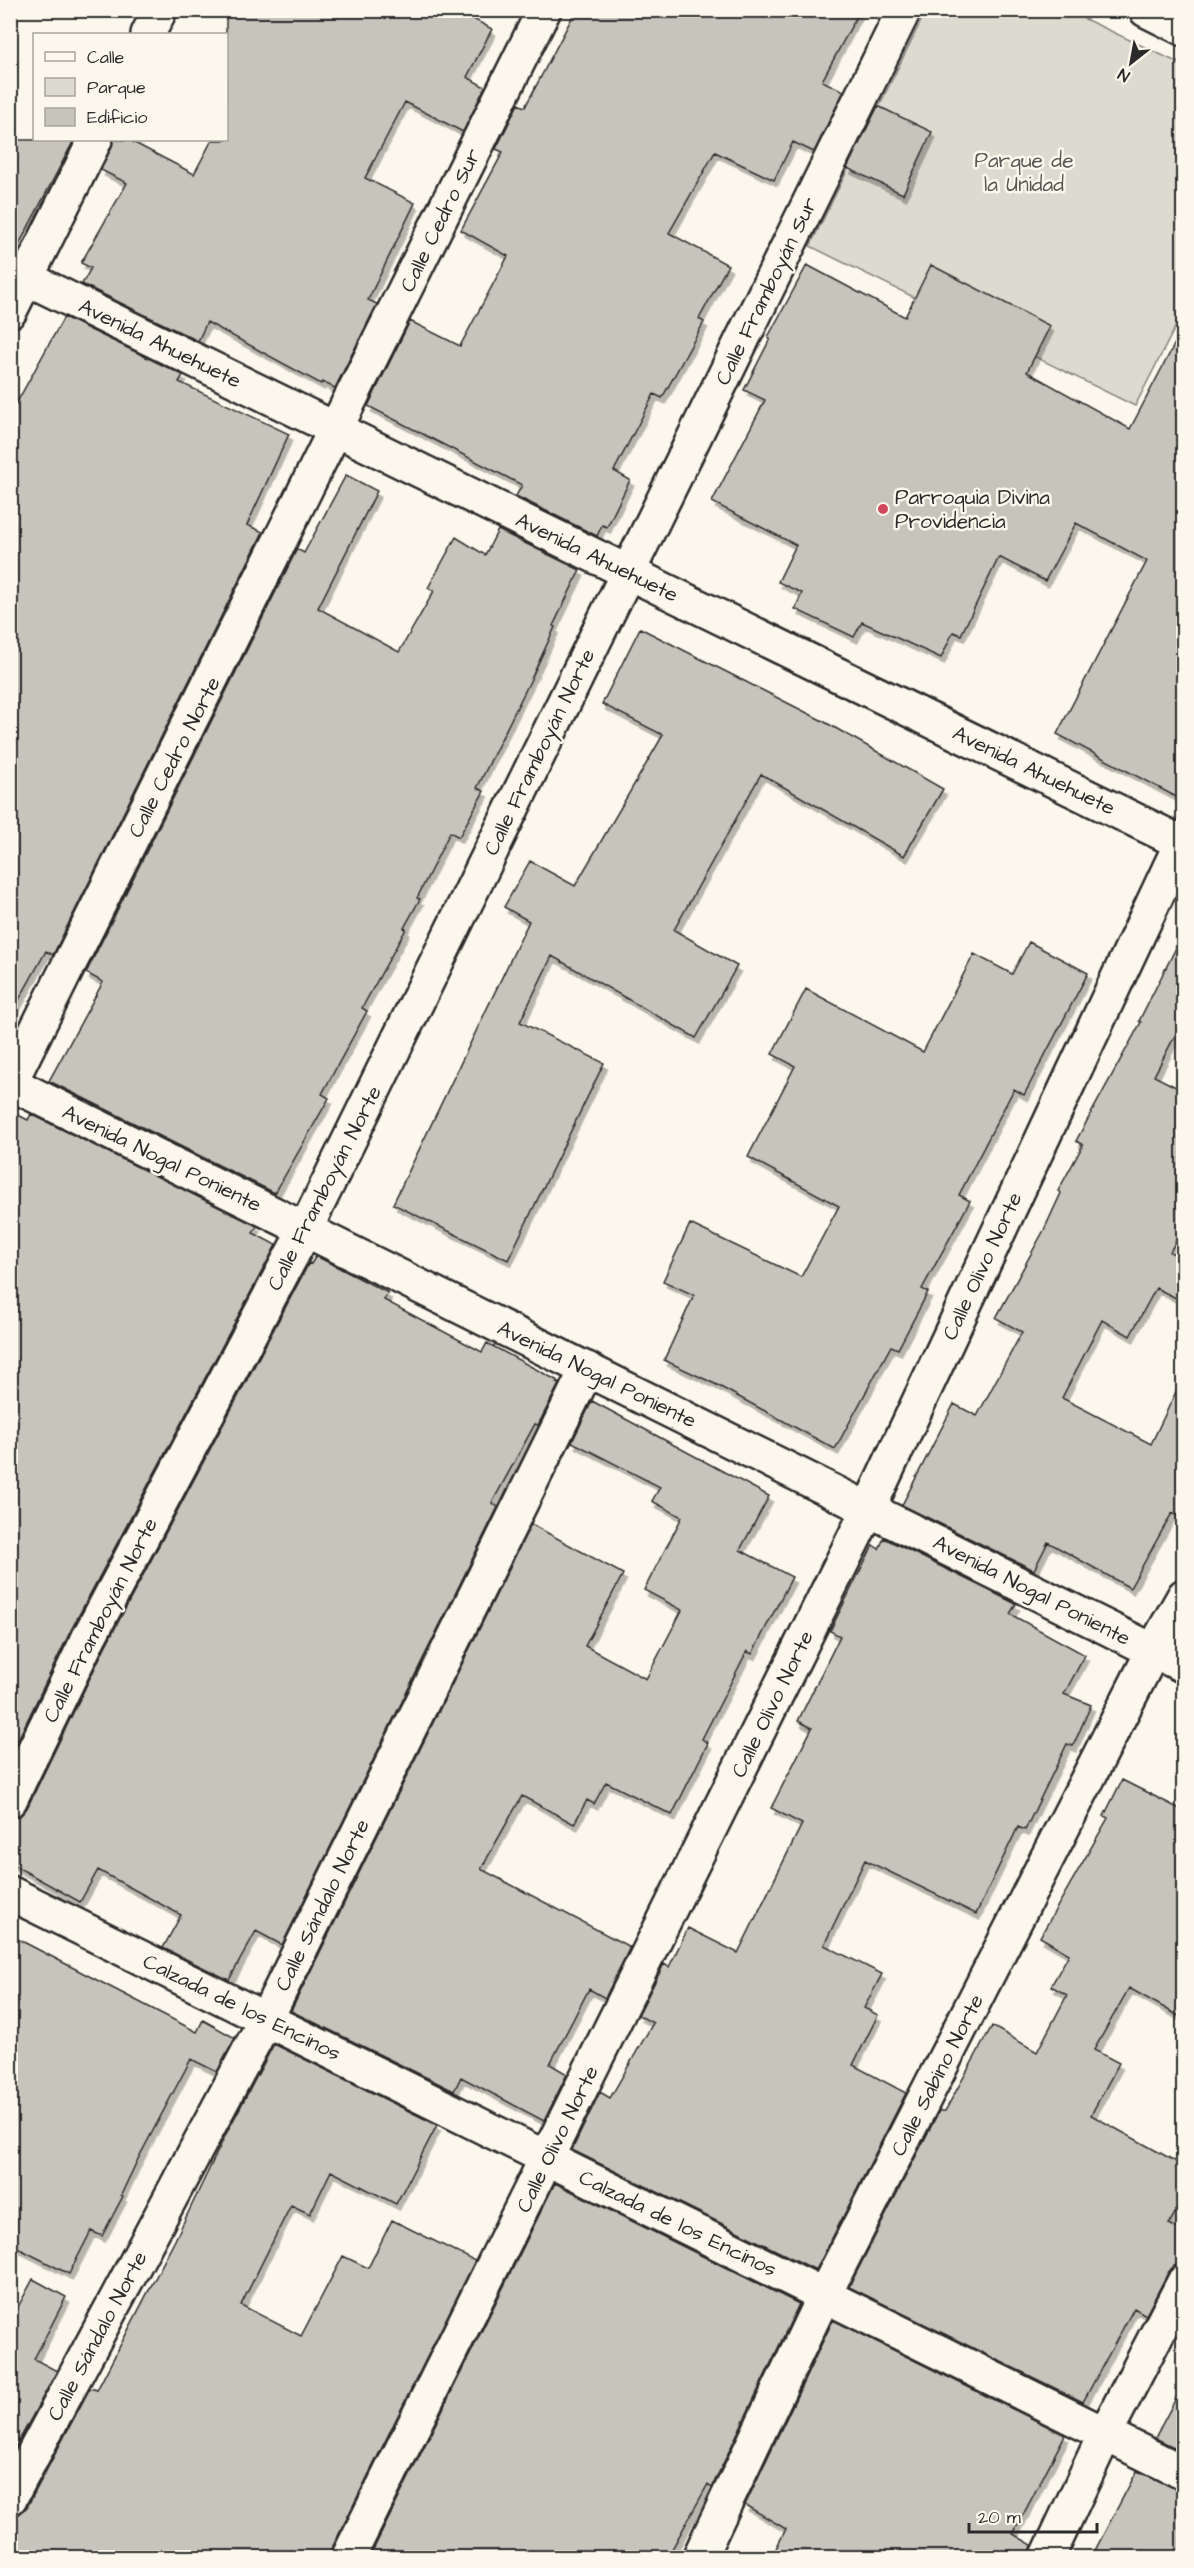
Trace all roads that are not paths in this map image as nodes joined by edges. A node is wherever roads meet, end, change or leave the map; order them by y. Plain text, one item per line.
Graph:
1 (160, 10) edge
2 (544, 10) edge
3 (904, 10) edge
4 (1146, 10) edge
5 (1184, 29) edge
6 (148, 33) edge
7 (94, 141) edge
8 (18, 274) edge
9 (10, 311) edge
10 (337, 430) junction
11 (627, 571) junction
12 (1183, 841) edge
13 (11, 1083) edge
14 (305, 1230) junction
15 (587, 1370) junction
16 (868, 1508) junction
17 (1184, 1596) edge
18 (1153, 1651) junction
19 (1184, 1666) edge
20 (10, 1800) edge
21 (10, 1893) edge
22 (266, 2019) junction
23 (548, 2158) junction
24 (1184, 2282) edge
25 (824, 2295) junction
26 (1105, 2434) junction
27 (1184, 2473) edge
28 (10, 2498) edge
29 (348, 2558) edge
30 (699, 2558) edge
31 (1047, 2558) edge

1 - 6 street
2 - 10 street, Calle Cedro Sur
3 - 11 street, Calle Framboyán Sur
4 - 5 street
7 - 8 street
8 - 9 street
8 - 10 street, Avenida Ahuehuete
10 - 11 street, Avenida Ahuehuete
10 - 13 street, Calle Cedro Norte
11 - 12 street, Avenida Ahuehuete
11 - 14 street, Calle Framboyán Norte
12 - 16 street, Calle Olivo Norte
13 - 14 street, Avenida Nogal Poniente
14 - 15 street, Avenida Nogal Poniente
14 - 20 street, Calle Framboyán Norte
15 - 16 street, Avenida Nogal Poniente
15 - 22 street, Calle Sándalo Norte
16 - 18 street, Avenida Nogal Poniente
16 - 23 street, Calle Olivo Norte
17 - 18 street, Calle Sabino Norte
18 - 19 street, Avenida Nogal Poniente
18 - 25 street, Calle Sabino Norte
21 - 22 street, Calzada de los Encinos
22 - 23 street, Calzada de los Encinos
22 - 28 street, Calle Sándalo Norte
23 - 25 street, Calzada de los Encinos
23 - 29 street, Calle Olivo Norte
24 - 26 street
25 - 26 street, Calzada de los Encinos
25 - 30 street, Calle Sabino Norte
26 - 27 street, Calzada de los Encinos
26 - 31 street

